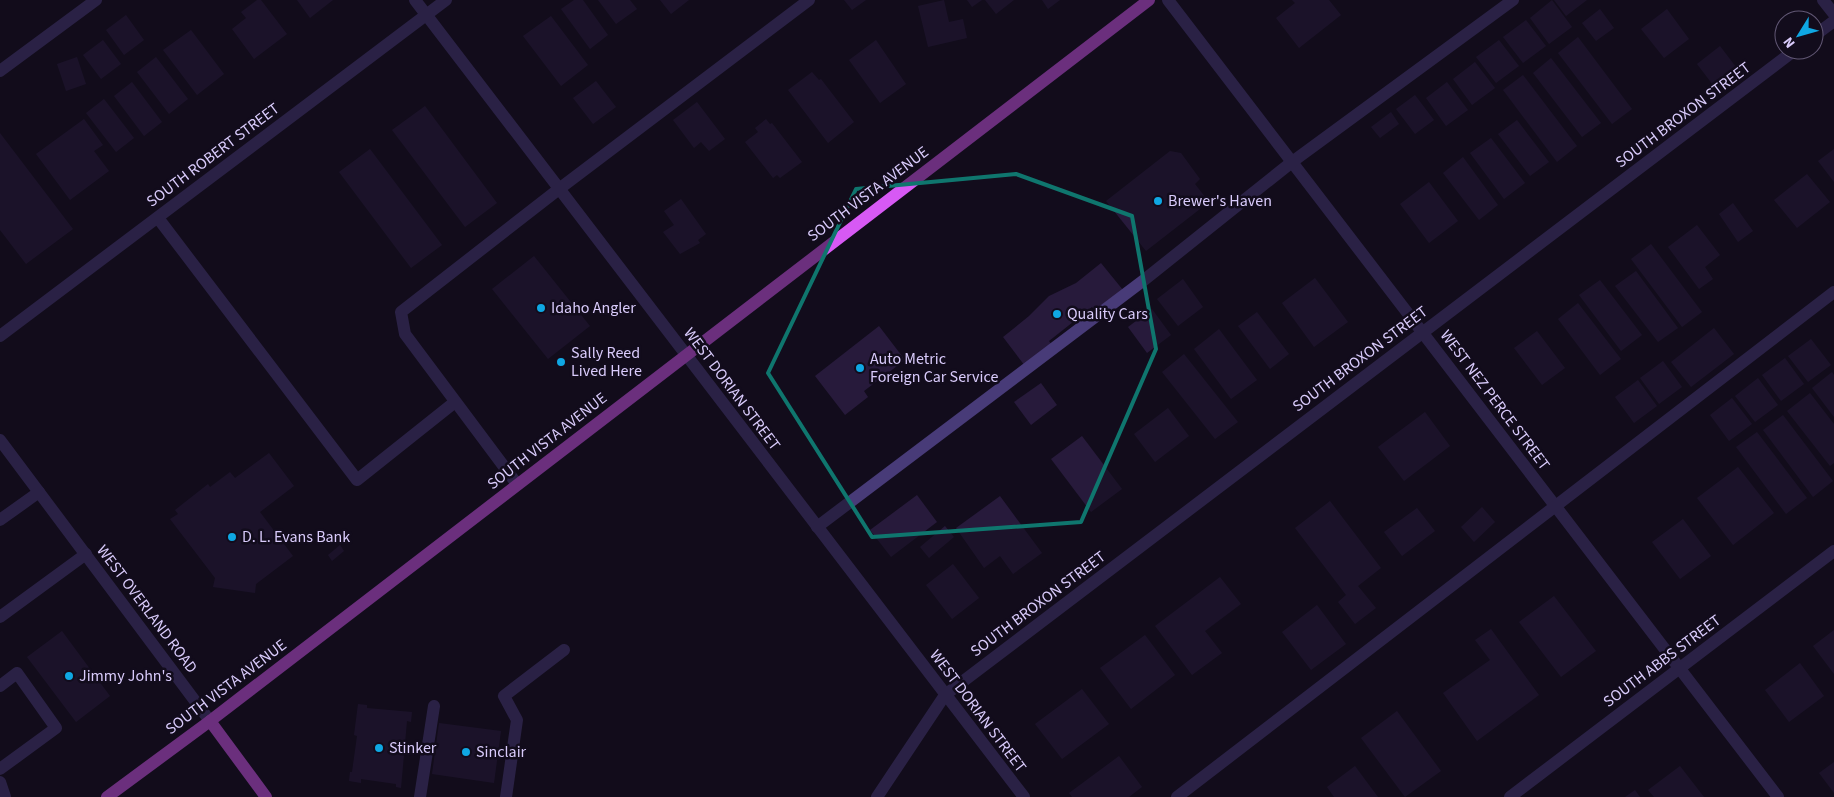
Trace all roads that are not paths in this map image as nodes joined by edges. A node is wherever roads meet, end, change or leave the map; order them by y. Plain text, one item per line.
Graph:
1 (96, 0) edge
2 (415, 0) edge
3 (446, 0) edge
4 (809, 0) edge
5 (1149, 0) edge
6 (1168, 0) edge
7 (1513, 0) edge
8 (1823, 0) edge
9 (1834, 14) edge
10 (426, 15) junction
11 (1834, 20) edge
12 (1824, 28) edge
13 (1782, 60) edge
14 (0, 71) edge
15 (1292, 162) junction
16 (559, 189) junction
17 (158, 218) junction
18 (1834, 292) edge
19 (1423, 333) junction
20 (0, 336) edge
21 (685, 355) junction
22 (455, 402) junction
23 (0, 440) edge
24 (517, 484) junction
25 (39, 492) junction
26 (1556, 506) junction
27 (0, 520) edge
28 (816, 527) junction
29 (1834, 552) edge
30 (86, 554) junction
31 (0, 617) edge
32 (564, 650) dead end
33 (1680, 668) junction
34 (0, 686) edge
35 (946, 695) junction
36 (434, 706) dead end
37 (210, 721) junction
38 (0, 769) edge
39 (0, 782) edge
40 (4, 797) edge
41 (107, 797) edge
42 (266, 797) edge
43 (420, 797) edge
44 (506, 797) edge
45 (877, 797) edge
46 (1024, 797) edge
47 (1177, 797) edge
48 (1510, 797) edge
49 (1778, 797) edge

1 - 14 street
2 - 10 street, WEST DORIAN STREET
3 - 10 street, SOUTH ROBERT STREET
4 - 16 street
5 - 21 main road, SOUTH VISTA AVENUE
6 - 15 street, WEST NEZ PERCE STREET
7 - 15 street
8 - 9 street
10 - 16 street, WEST DORIAN STREET
10 - 17 street, SOUTH ROBERT STREET
11 - 12 street
13 - 19 street, SOUTH BROXON STREET
15 - 19 street, WEST NEZ PERCE STREET
15 - 28 street
16 - 21 street, WEST DORIAN STREET
16 - 22 street
17 - 20 street, SOUTH ROBERT STREET
17 - 22 street
18 - 26 street
19 - 26 street, WEST NEZ PERCE STREET
19 - 35 street, SOUTH BROXON STREET
21 - 24 main road, SOUTH VISTA AVENUE
21 - 28 street, WEST DORIAN STREET
22 - 24 street
23 - 25 street, WEST OVERLAND ROAD
24 - 37 main road, SOUTH VISTA AVENUE
25 - 27 street
25 - 30 street, WEST OVERLAND ROAD
26 - 33 street, WEST NEZ PERCE STREET
26 - 47 street
28 - 35 street, WEST DORIAN STREET
29 - 33 street, SOUTH ABBS STREET
30 - 31 street
30 - 37 street, WEST OVERLAND ROAD
32 - 44 street
33 - 48 street, SOUTH ABBS STREET
33 - 49 street, WEST NEZ PERCE STREET
34 - 38 street
35 - 45 street, SOUTH BROXON STREET
35 - 46 street, WEST DORIAN STREET
36 - 43 street
37 - 41 main road, SOUTH VISTA AVENUE
37 - 42 main road, WEST OVERLAND ROAD
39 - 40 street

